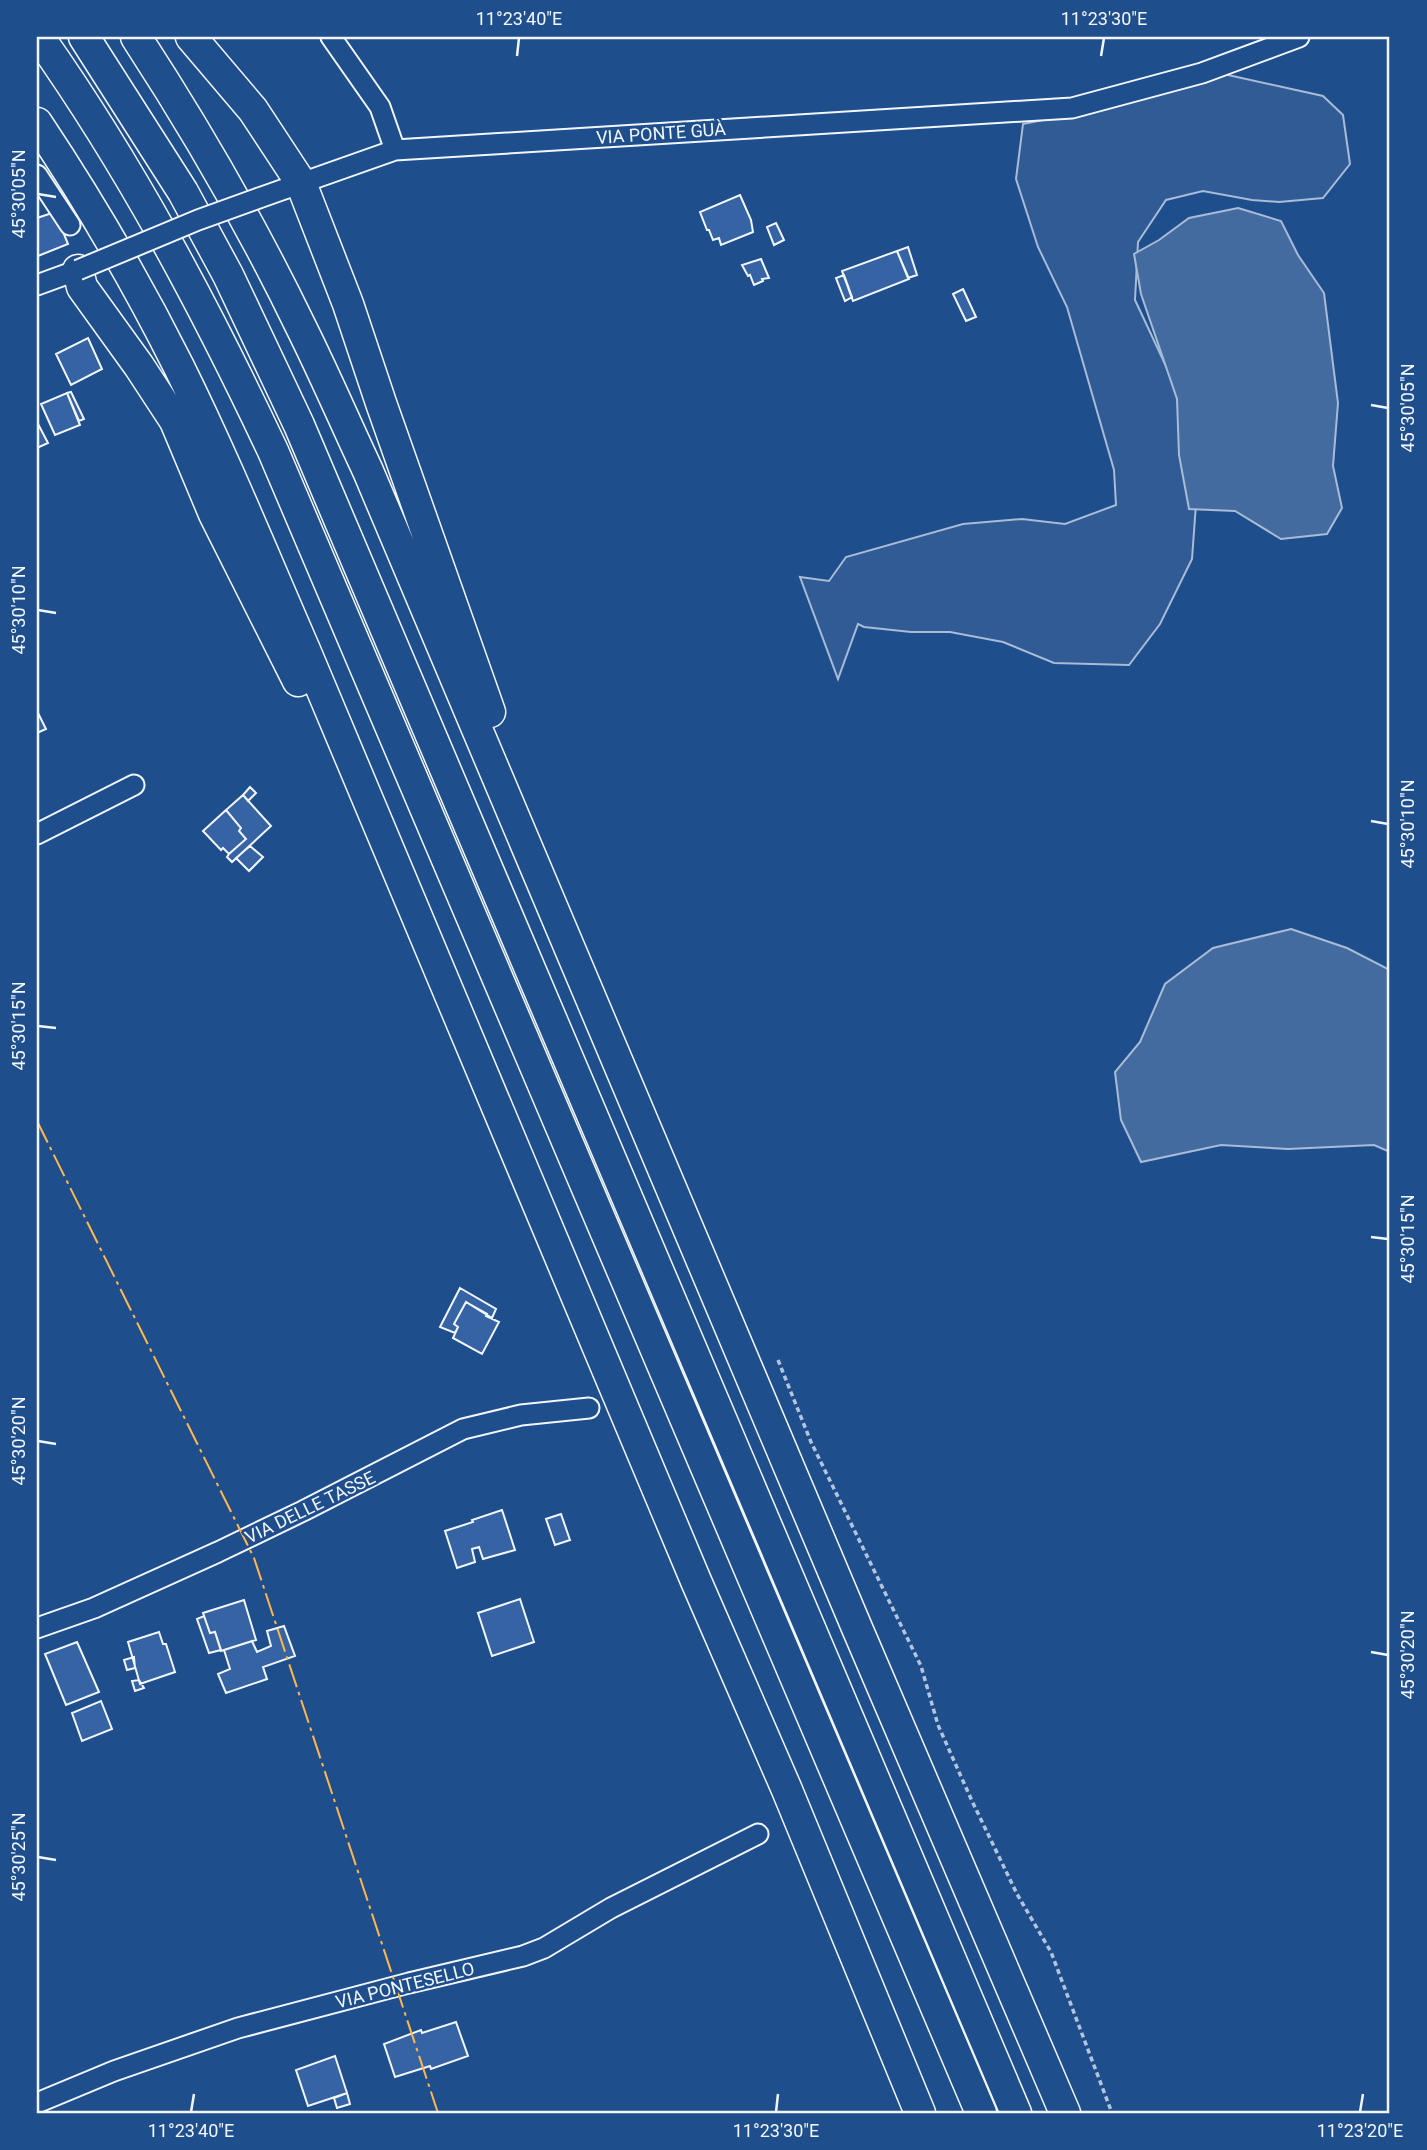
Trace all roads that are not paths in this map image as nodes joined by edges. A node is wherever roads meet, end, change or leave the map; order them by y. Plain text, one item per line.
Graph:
1 (39, 37) edge
2 (84, 37) edge
3 (135, 37) edge
4 (191, 37) edge
5 (331, 37) edge
6 (1299, 37) edge
7 (37, 123) edge
8 (395, 150) junction
9 (37, 175) edge
10 (301, 183) junction
11 (70, 225) dead end
12 (78, 270) junction
13 (37, 285) edge
14 (134, 785) dead end
15 (37, 834) edge
16 (558, 916) junction
17 (435, 963) junction
18 (589, 1408) dead end
19 (37, 1628) edge
20 (758, 1833) dead end
21 (37, 2103) edge
22 (920, 2113) edge
23 (981, 2113) edge
24 (1016, 2113) edge
25 (1065, 2113) edge

1 - 23 highway
2 - 24 highway
3 - 16 highway
4 - 10 highway
5 - 8 street
6 - 8 street, VIA PONTE GUÀ
7 - 17 highway
8 - 10 street, VIA PONTE GUÀ
9 - 11 street
10 - 12 street, VIA PONTE GUÀ, bridge
10 - 16 highway
12 - 13 street, VIA PONTE GUÀ
12 - 17 highway
14 - 15 street
16 - 25 highway
17 - 22 highway
18 - 19 street, VIA DELLE TASSE
20 - 21 street, VIA PONTESELLO

